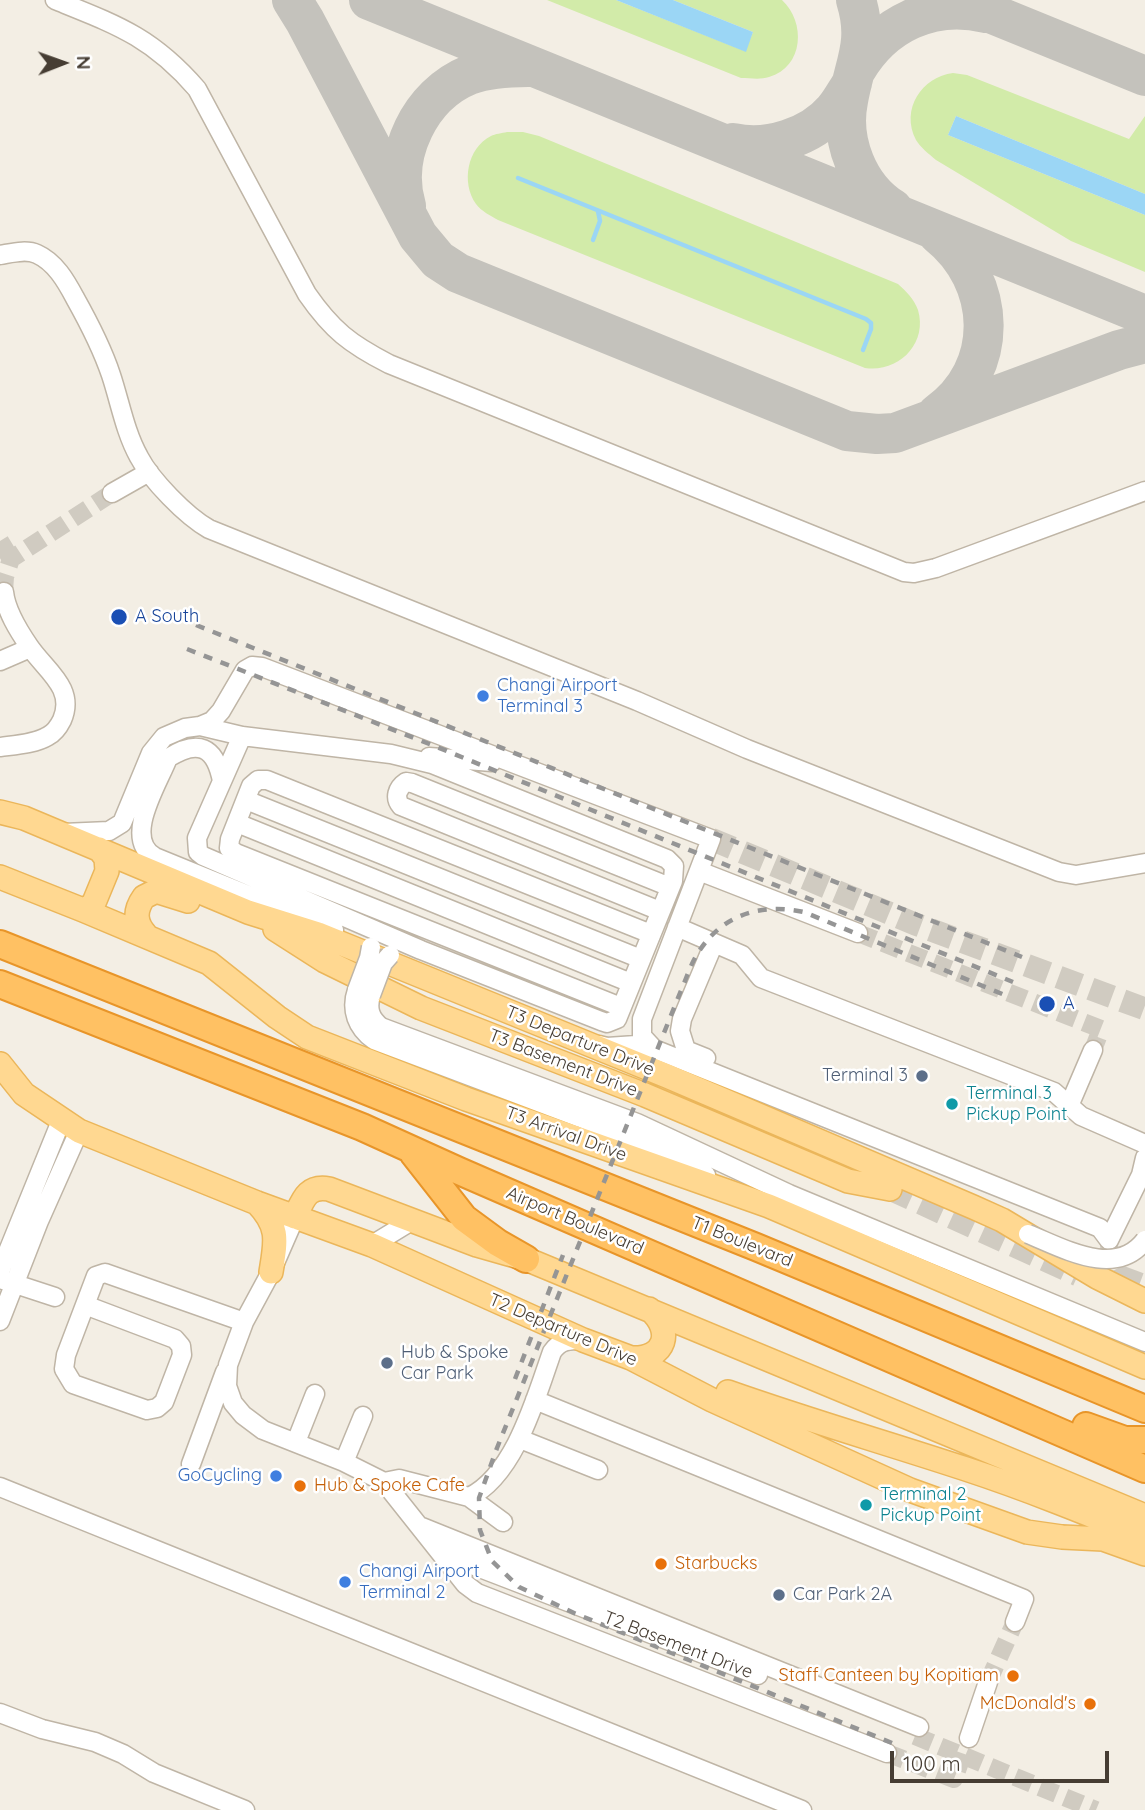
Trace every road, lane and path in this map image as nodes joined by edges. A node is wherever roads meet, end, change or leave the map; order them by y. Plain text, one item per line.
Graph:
1 (55, 0) edge
2 (0, 255) edge
3 (149, 472) junction
4 (1145, 491) edge
5 (112, 493) tunnel mouth
6 (4, 592) dead end
7 (30, 648) junction
8 (0, 661) edge
9 (200, 726) junction
10 (242, 736) junction
11 (0, 747) edge
12 (391, 754) junction
13 (514, 764) junction
14 (222, 781) junction
15 (246, 800) junction
16 (0, 812) edge
17 (236, 823) junction
18 (59, 833) junction
19 (99, 849) junction
20 (1145, 863) edge
21 (699, 871) junction
22 (0, 877) edge
23 (670, 887) junction
24 (83, 910) junction
25 (244, 910) junction
26 (660, 911) junction
27 (346, 918) junction
28 (677, 927) junction
29 (858, 933) tunnel mouth
30 (651, 934) junction
31 (146, 936) junction
32 (714, 943) junction
33 (0, 944) edge
34 (365, 950) junction
35 (421, 950) junction
36 (641, 959) junction
37 (631, 983) junction
38 (0, 984) edge
39 (364, 993) junction
40 (621, 1007) junction
41 (588, 1044) junction
42 (654, 1049) junction
43 (1093, 1050) tunnel mouth
44 (0, 1064) edge
45 (336, 1080) junction
46 (1069, 1106) junction
47 (70, 1126) junction
48 (1145, 1144) edge
49 (1145, 1158) edge
50 (890, 1189) tunnel mouth
51 (257, 1203) junction
52 (769, 1206) junction
53 (32, 1217) junction
54 (295, 1217) junction
55 (413, 1220) junction
56 (1028, 1234) junction
57 (1104, 1234) junction
58 (1145, 1240) edge
59 (5, 1244) edge
60 (372, 1245) junction
61 (526, 1259) junction
62 (0, 1271) edge
63 (271, 1272) junction
64 (7, 1281) edge
65 (55, 1297) dead end
66 (1145, 1301) edge
67 (85, 1305) junction
68 (649, 1309) junction
69 (0, 1321) edge
70 (244, 1322) junction
71 (1084, 1327) junction
72 (583, 1340) junction
73 (1145, 1342) edge
74 (631, 1358) junction
75 (228, 1365) junction
76 (1145, 1367) edge
77 (918, 1371) junction
78 (668, 1377) junction
79 (315, 1394) dead end
80 (535, 1400) junction
81 (1145, 1409) edge
82 (242, 1413) junction
83 (363, 1416) dead end
84 (200, 1439) junction
85 (520, 1439) junction
86 (1145, 1440) edge
87 (296, 1442) junction
88 (344, 1462) junction
89 (191, 1465) dead end
90 (1145, 1469) edge
91 (597, 1470) dead end
92 (384, 1482) junction
93 (0, 1487) edge
94 (469, 1497) junction
95 (1145, 1516) edge
96 (503, 1522) dead end
97 (420, 1527) junction
98 (1145, 1537) edge
99 (441, 1553) junction
100 (1145, 1553) edge
101 (1015, 1622) tunnel mouth
102 (988, 1682) tunnel mouth
103 (0, 1713) edge
104 (969, 1738) tunnel mouth
105 (887, 1753) tunnel mouth
106 (246, 1810) edge
107 (802, 1810) edge

1 - 4 lane
2 - 3 lane
3 - 5 lane
3 - 20 lane
6 - 7 lane
7 - 8 lane
7 - 11 lane
9 - 10 lane
9 - 13 lane
9 - 18 lane
10 - 12 lane
10 - 14 lane
12 - 13 lane
12 - 23 lane
13 - 21 lane
14 - 27 lane
14 - 34 lane
15 - 17 lane
15 - 30 lane
15 - 36 lane
16 - 18 main road, T3 Departure Drive
17 - 37 lane
17 - 40 lane
18 - 19 main road, T3 Departure Drive
19 - 24 main road
19 - 25 main road, T3 Departure Drive
21 - 28 lane
21 - 29 lane
22 - 24 main road, T3 Arrival Drive
23 - 26 lane
23 - 26 lane
24 - 31 main road, T3 Arrival Drive
25 - 31 main road
25 - 34 main road, T3 Departure Drive
25 - 50 main road, T3 Basement Drive
26 - 30 lane
27 - 34 lane
27 - 35 lane
28 - 32 lane
28 - 42 lane
30 - 36 lane
31 - 52 main road, T3 Arrival Drive
32 - 46 lane
32 - 57 lane
33 - 45 highway
34 - 39 lane, bridge
34 - 41 main road, T3 Departure Drive
35 - 39 lane, bridge
35 - 40 lane
36 - 37 lane
37 - 40 lane
38 - 77 highway, Airport Boulevard
39 - 52 lane
39 - 71 lane
41 - 42 lane
41 - 56 main road, T3 Departure Drive
42 - 57 lane
43 - 46 lane
44 - 47 main road, T2 Departure Drive
45 - 61 highway
45 - 81 highway, T1 Boulevard
46 - 48 lane
47 - 51 main road, T2 Departure Drive
47 - 53 lane
49 - 57 lane
51 - 54 main road, T2 Departure Drive
51 - 63 main road
52 - 71 main road, T3 Arrival Drive
53 - 59 lane
53 - 64 lane
54 - 55 main road
54 - 60 main road, T2 Departure Drive
54 - 63 lane
55 - 60 lane
55 - 61 main road
56 - 58 lane, bridge
56 - 66 main road, T3 Departure Drive, bridge
59 - 62 lane
60 - 72 main road, T2 Departure Drive
61 - 68 main road
63 - 70 lane
64 - 65 lane
64 - 69 lane
67 - 67 lane
67 - 70 lane
68 - 74 main road
68 - 95 main road
70 - 75 lane
71 - 73 lane
71 - 76 main road, T3 Arrival Drive
72 - 74 main road, T2 Departure Drive
72 - 80 lane
74 - 78 main road, T2 Departure Drive
75 - 82 lane
75 - 84 lane
77 - 86 highway
77 - 90 highway, Airport Boulevard
78 - 98 main road
78 - 100 main road, T2 Departure Drive
79 - 87 lane
80 - 85 lane
80 - 101 lane
82 - 84 lane
82 - 87 lane
83 - 88 lane
84 - 89 lane
85 - 91 lane
85 - 94 lane
87 - 88 lane
88 - 92 lane
92 - 94 lane
92 - 97 lane
93 - 107 lane
94 - 96 lane
97 - 99 lane
97 - 99 lane, T2 Basement Drive
99 - 105 lane
102 - 104 lane
103 - 106 lane

